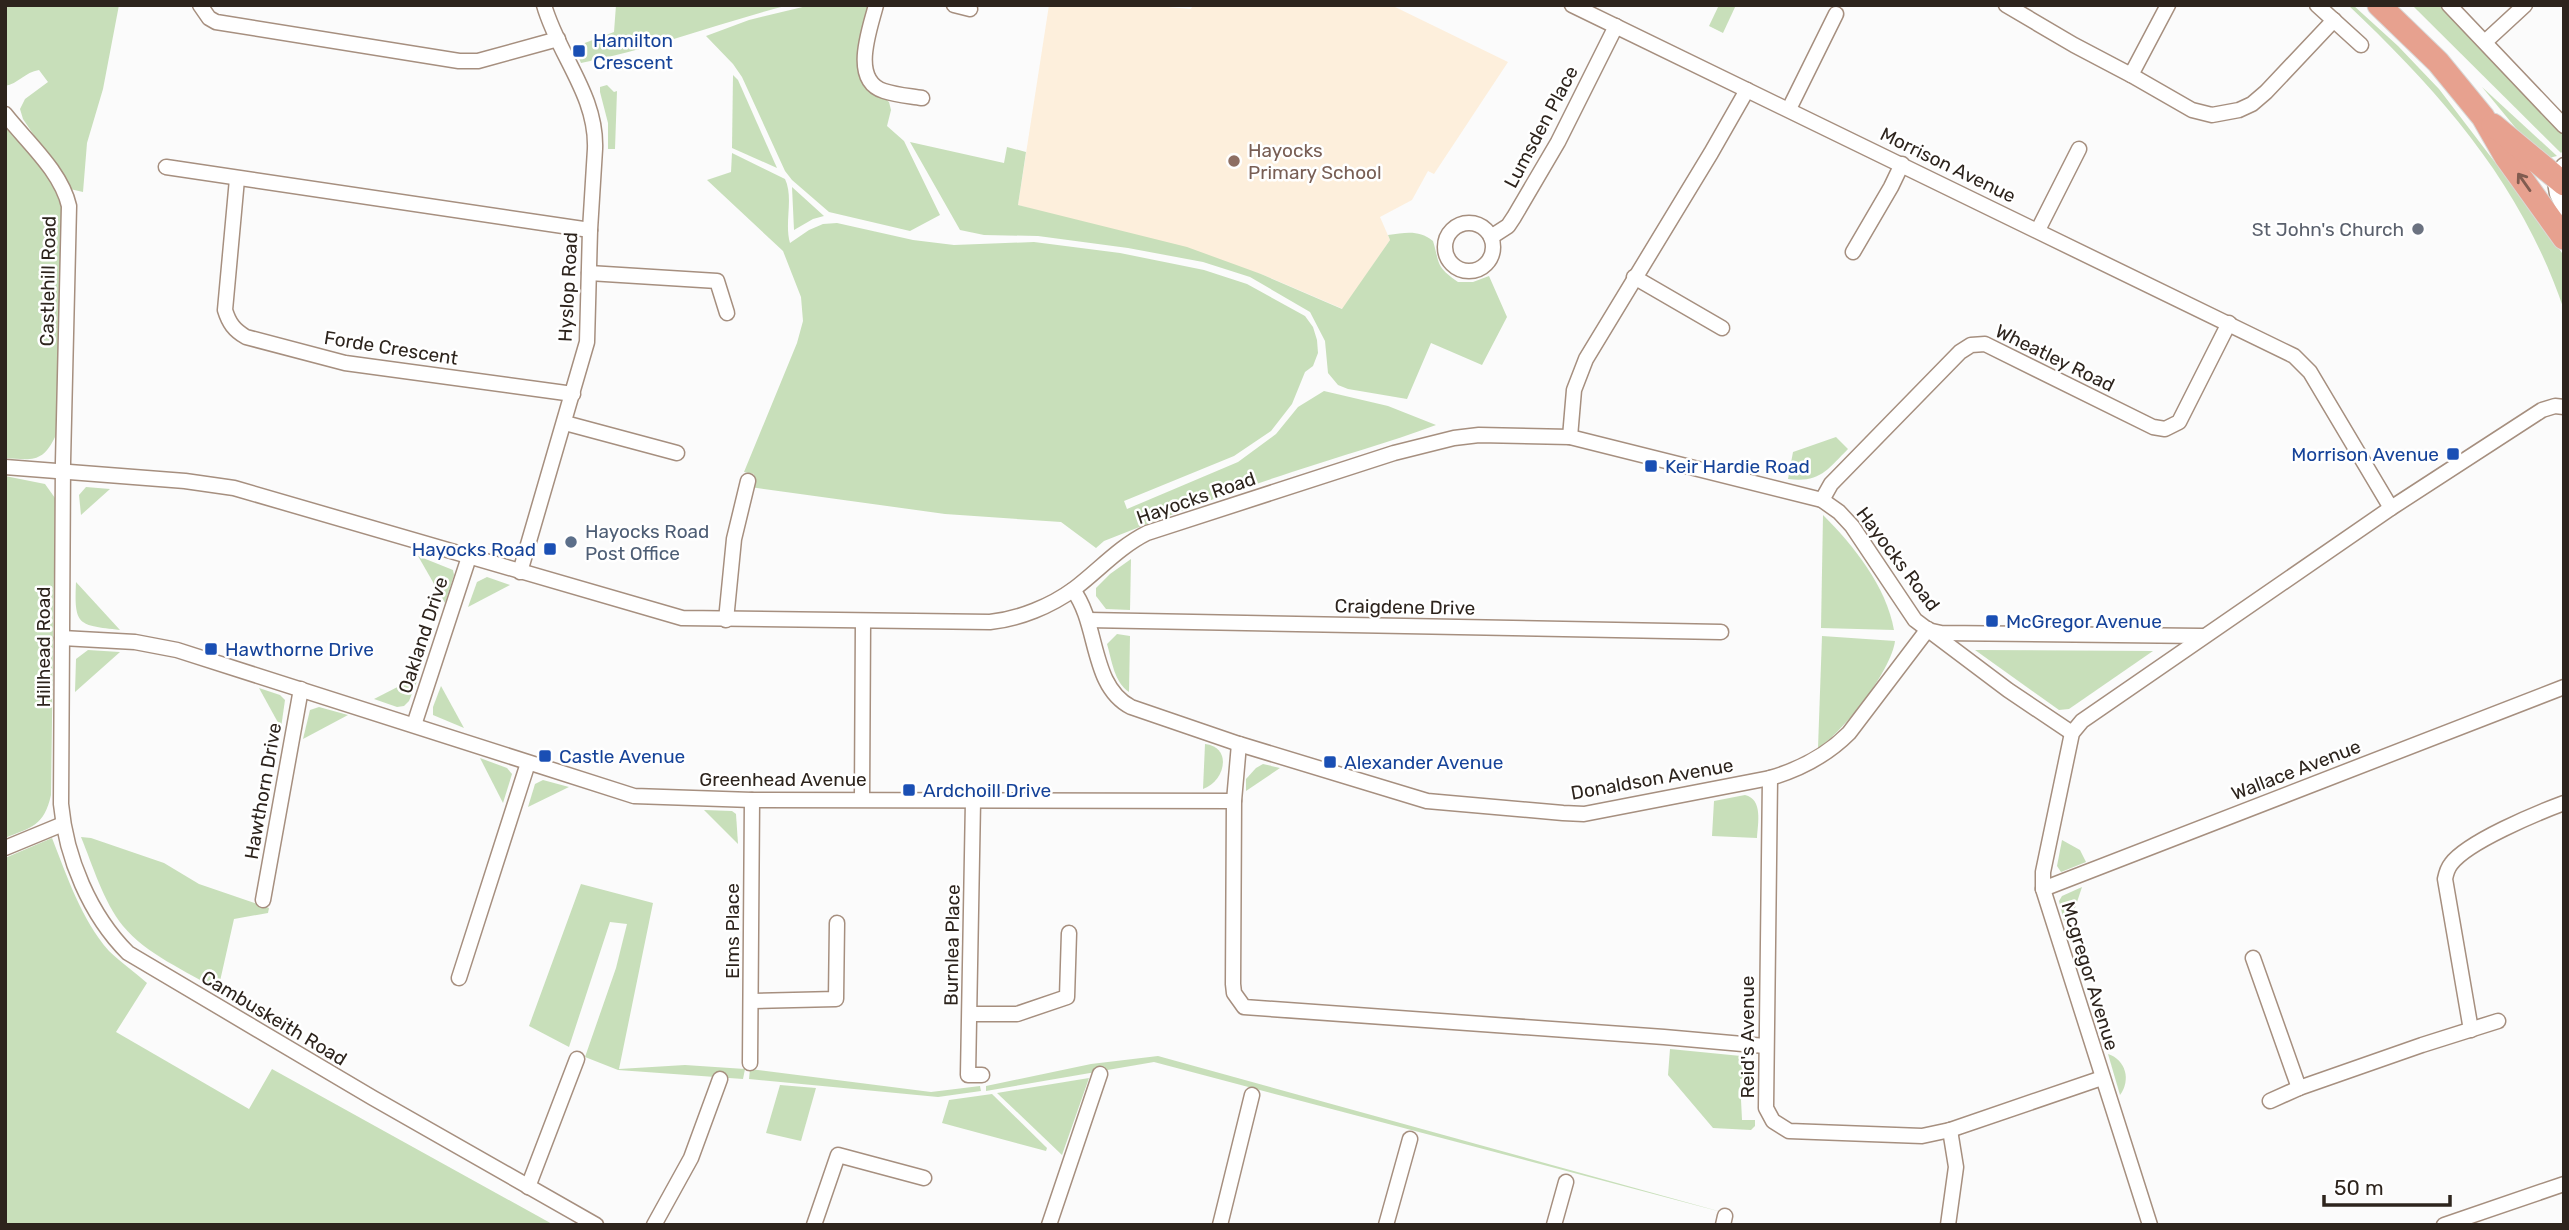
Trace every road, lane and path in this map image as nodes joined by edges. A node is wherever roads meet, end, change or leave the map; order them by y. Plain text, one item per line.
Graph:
1 (200, 5) edge
2 (544, 5) edge
3 (876, 5) edge
4 (954, 5) edge
5 (1573, 5) edge
6 (2006, 5) edge
7 (2168, 5) edge
8 (2317, 5) edge
9 (2379, 5) edge
10 (2449, 5) edge
11 (2525, 5) edge
12 (970, 9) dead end
13 (1836, 14) dead end
14 (2334, 20) junction
15 (1616, 26) junction
16 (558, 39) junction
17 (2486, 41) junction
18 (2361, 45) dead end
19 (2131, 75) junction
20 (1747, 90) junction
21 (922, 98) dead end
22 (1789, 110) junction
23 (5, 114) edge
24 (2483, 117) junction
25 (2564, 126) edge
26 (2079, 149) dead end
27 (1902, 164) junction
28 (166, 167) dead end
29 (2561, 175) edge
30 (237, 179) junction
31 (2564, 208) edge
32 (590, 230) junction
33 (2038, 230) junction
34 (1491, 237) dead end
35 (2564, 238) edge
36 (1853, 252) dead end
37 (589, 274) junction
38 (1634, 277) junction
39 (727, 313) dead end
40 (2229, 323) junction
41 (1722, 328) dead end
42 (573, 394) junction
43 (2561, 403) edge
44 (565, 423) junction
45 (1570, 437) junction
46 (677, 453) dead end
47 (5, 467) edge
48 (63, 470) junction
49 (748, 481) dead end
50 (1822, 500) junction
51 (2391, 508) junction
52 (469, 557) junction
53 (520, 572) junction
54 (1073, 590) junction
55 (726, 620) junction
56 (1088, 620) junction
57 (863, 621) junction
58 (1928, 629) junction
59 (1721, 632) dead end
60 (2202, 636) junction
61 (62, 638) junction
62 (2564, 687) edge
63 (301, 689) junction
64 (414, 725) junction
65 (2072, 733) junction
66 (1240, 744) junction
67 (528, 763) junction
68 (1769, 778) junction
69 (862, 799) junction
70 (752, 800) junction
71 (973, 801) junction
72 (1234, 802) junction
73 (2564, 803) edge
74 (63, 824) junction
75 (5, 848) edge
76 (2043, 889) junction
77 (262, 900) dead end
78 (836, 923) dead end
79 (1069, 933) dead end
80 (2253, 958) dead end
81 (459, 978) dead end
82 (752, 1002) junction
83 (970, 1014) junction
84 (2498, 1021) dead end
85 (2471, 1030) junction
86 (1765, 1046) junction
87 (577, 1059) dead end
88 (750, 1063) dead end
89 (1100, 1074) dead end
90 (982, 1075) dead end
91 (2102, 1078) junction
92 (720, 1079) dead end
93 (2299, 1088) junction
94 (1252, 1095) dead end
95 (2270, 1101) dead end
96 (1950, 1130) junction
97 (1410, 1139) dead end
98 (924, 1178) dead end
99 (1566, 1182) dead end
100 (2564, 1184) edge
101 (528, 1187) junction
102 (596, 1225) edge
103 (654, 1225) edge
104 (814, 1225) edge
105 (1049, 1225) edge
106 (1220, 1225) edge
107 (1386, 1225) edge
108 (1554, 1225) edge
109 (1948, 1225) edge
110 (2150, 1225) edge
111 (2444, 1225) edge

1 - 16 street
2 - 16 street, Hyslop Road
3 - 21 street
4 - 12 street
5 - 15 street, Morrison Avenue
6 - 19 street
7 - 19 street
8 - 14 street
9 - 24 main road
10 - 17 street
11 - 17 street
13 - 22 street
14 - 18 street
14 - 19 street
15 - 20 street, Morrison Avenue
15 - 34 street, Lumsden Place
16 - 32 street, Hyslop Road
17 - 25 street
20 - 22 street, Morrison Avenue
20 - 38 street
22 - 27 street, Morrison Avenue
23 - 48 street, Castlehill Road
24 - 29 main road
35 -> 24 main road
26 - 33 street
27 - 33 street, Morrison Avenue
27 - 36 street
28 - 30 street
29 - 31 street
30 - 32 street
30 - 42 street, Forde Crescent
32 - 37 street, Hyslop Road
33 - 40 street, Morrison Avenue
37 - 39 street
37 - 42 street, Hyslop Road
38 - 41 street
38 - 45 street
40 - 50 street, Wheatley Road
40 - 51 street, Morrison Avenue
42 - 44 street, Hyslop Road
43 - 51 street
44 - 46 street
44 - 53 street, Hyslop Road
45 - 50 street, Hayocks Road
45 - 54 street, Hayocks Road
47 - 48 street, Hayocks Road
48 - 52 street, Hayocks Road
48 - 61 street, Hillhead Road
49 - 55 street
50 - 58 street, Hayocks Road
51 - 60 street
52 - 53 street, Hayocks Road
52 - 64 street, Oakland Drive
53 - 55 street, Hayocks Road
54 - 56 street, Donaldson Avenue
54 - 57 street, Hayocks Road
55 - 57 street, Hayocks Road
56 - 59 street, Craigdene Drive
56 - 66 street, Donaldson Avenue
57 - 69 street
58 - 60 street, Hayocks Road
58 - 65 street, Hayocks Road
58 - 68 street, Donaldson Avenue
60 - 65 street
61 - 63 street, Greenhead Avenue
61 - 74 street, Hillhead Road
62 - 76 street, Wallace Avenue
63 - 64 street, Greenhead Avenue
63 - 77 street, Hawthorn Drive
64 - 67 street, Greenhead Avenue
65 - 76 street, Mcgregor Avenue
66 - 68 street, Donaldson Avenue
66 - 72 street
67 - 70 street, Greenhead Avenue
67 - 81 street
68 - 86 street, Reid's Avenue
69 - 70 street, Greenhead Avenue
69 - 71 street, Greenhead Avenue
70 - 82 street, Elms Place
71 - 72 street, Greenhead Avenue
71 - 83 street, Burnlea Place
72 - 86 street
73 - 85 street
74 - 75 street
74 - 101 street, Cambuskeith Road
76 - 91 street, Mcgregor Avenue
78 - 82 street
79 - 83 street
80 - 93 street
82 - 88 street, Elms Place
83 - 90 street, Burnlea Place
84 - 85 street
85 - 93 street
86 - 96 street, Reid's Avenue
87 - 101 street
89 - 105 street
91 - 96 street, Reid's Avenue
91 - 110 street, Mcgregor Avenue
92 - 103 street
93 - 95 street
94 - 106 street
96 - 109 street
97 - 107 street
98 - 104 street
99 - 108 street
100 - 111 street
101 - 102 street, Cambuskeith Road

